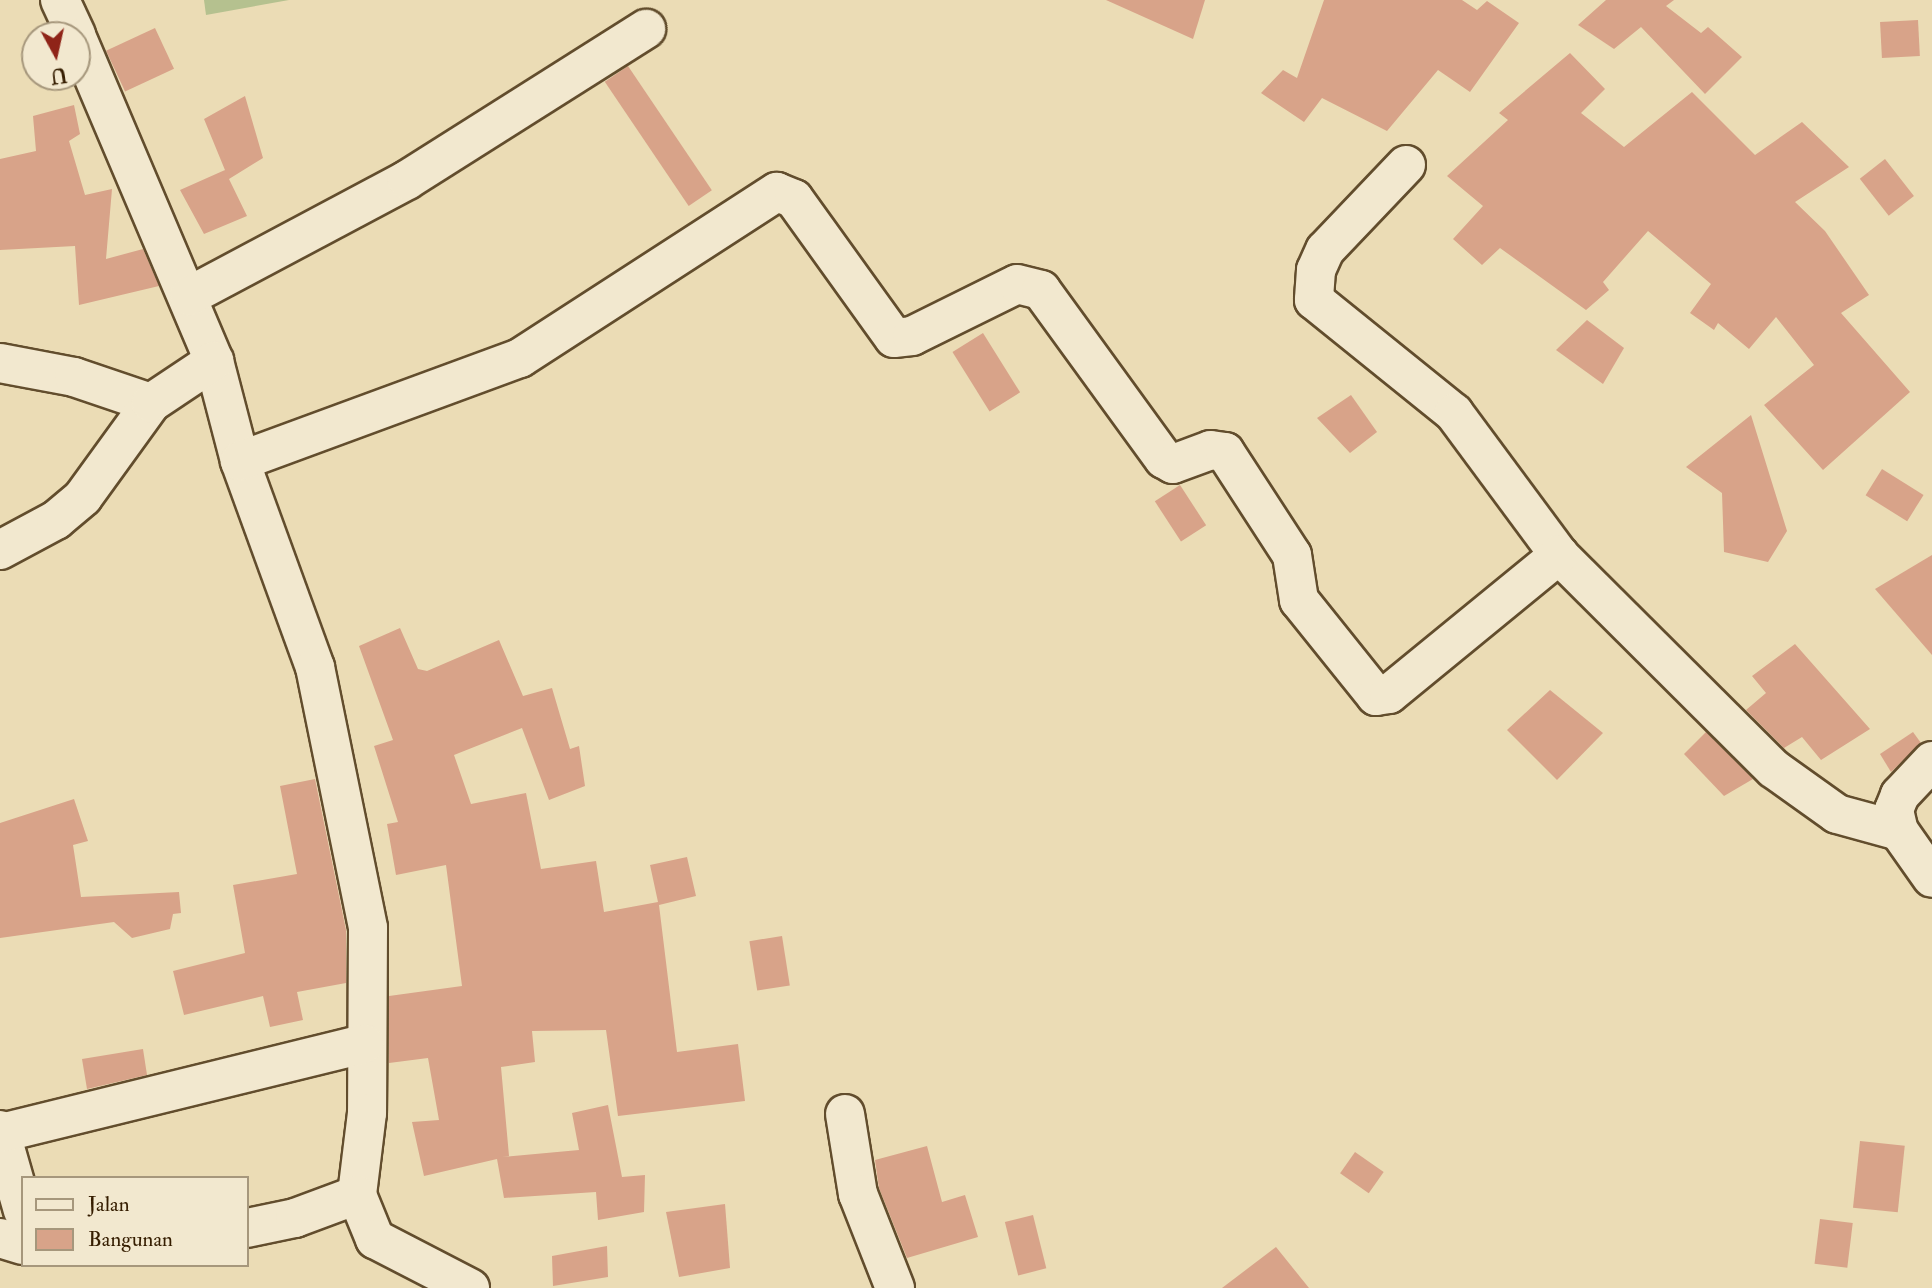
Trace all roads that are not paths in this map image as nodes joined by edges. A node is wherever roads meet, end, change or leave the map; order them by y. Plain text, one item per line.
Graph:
1 (60, 0) edge
2 (69, 21) edge
3 (646, 29) dead end
4 (91, 71) edge
5 (1406, 165) dead end
6 (189, 296) junction
7 (214, 360) junction
8 (0, 363) edge
9 (151, 403) junction
10 (240, 461) junction
11 (0, 550) edge
12 (1559, 555) junction
13 (1932, 761) edge
14 (1899, 831) junction
15 (1932, 878) edge
16 (365, 1044) junction
17 (845, 1114) dead end
18 (2, 1131) edge
19 (357, 1195) junction
20 (21, 1203) edge
21 (248, 1228) edge
22 (0, 1238) edge
23 (21, 1244) edge
24 (470, 1288) edge
25 (895, 1288) edge

1 - 2 street
3 - 6 street
4 - 6 street
5 - 12 street
6 - 7 street
7 - 9 street
7 - 10 street
8 - 9 street
9 - 11 street
10 - 12 street
10 - 16 street
12 - 14 street
13 - 14 street
14 - 15 street
16 - 18 street
16 - 19 street
17 - 25 street
18 - 20 street
19 - 21 street
19 - 24 street
22 - 23 street

